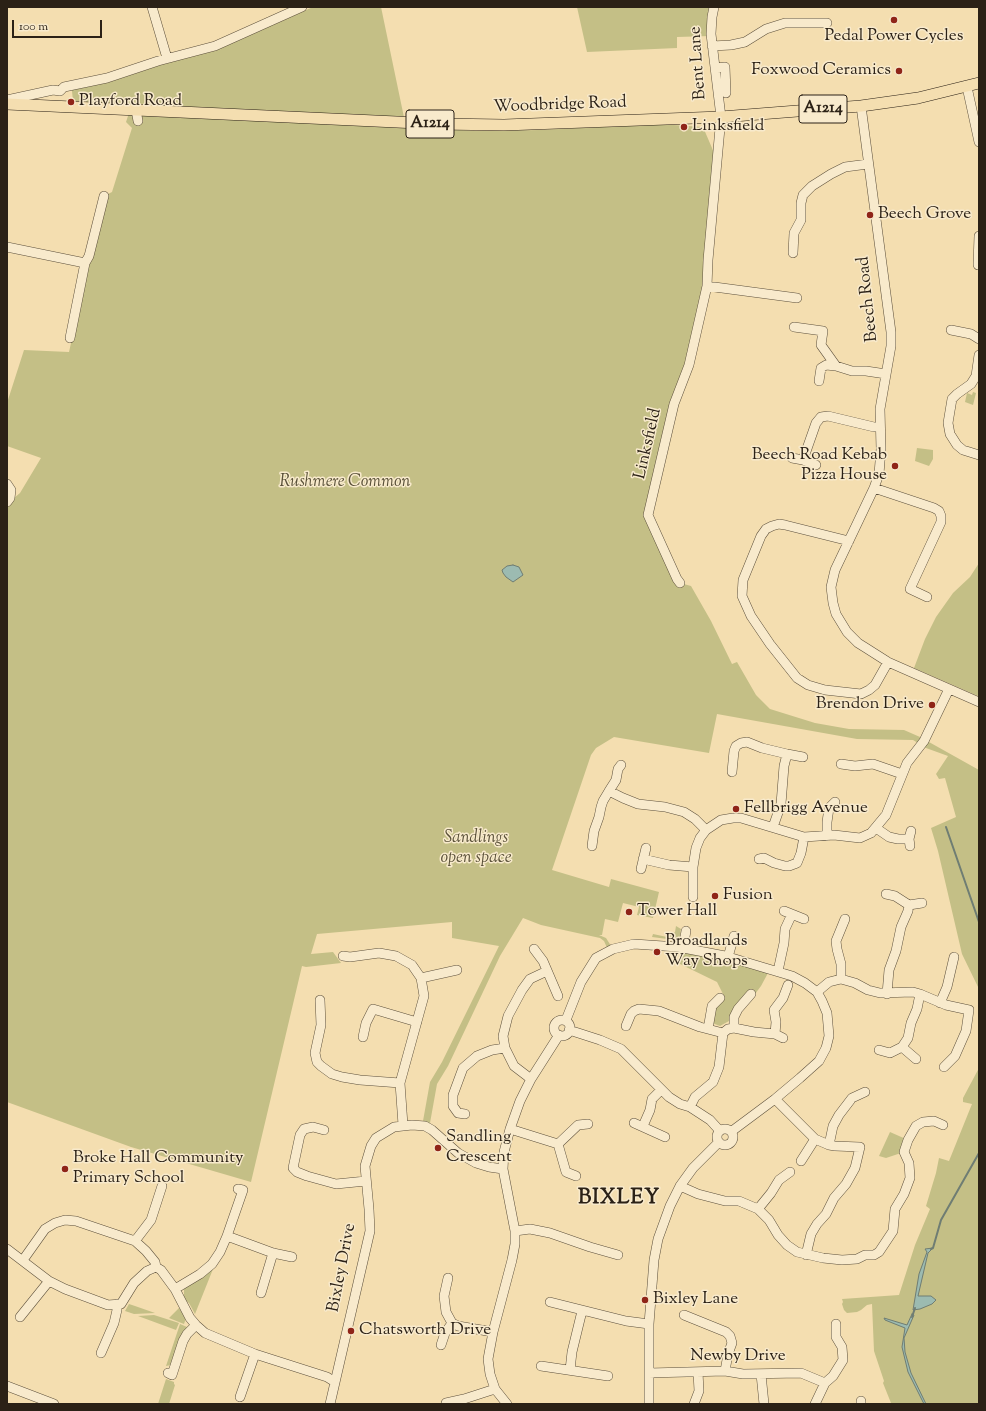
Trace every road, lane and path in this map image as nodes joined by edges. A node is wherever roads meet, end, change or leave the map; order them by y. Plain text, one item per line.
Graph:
1 (152, 7) edge
2 (302, 7) edge
3 (714, 7) edge
4 (827, 23) dead end
5 (712, 46) junction
6 (168, 58) junction
7 (715, 68) junction
8 (979, 83) edge
9 (966, 87) junction
10 (60, 91) junction
11 (726, 93) dead end
12 (7, 100) edge
13 (7, 104) edge
14 (861, 106) junction
15 (59, 107) junction
16 (138, 110) junction
17 (721, 117) junction
18 (138, 121) dead end
19 (979, 142) edge
20 (868, 164) junction
21 (104, 196) dead end
22 (979, 236) edge
23 (7, 247) edge
24 (793, 253) dead end
25 (85, 263) junction
26 (978, 265) dead end
27 (707, 286) junction
28 (797, 298) dead end
29 (794, 327) dead end
30 (951, 330) dead end
31 (70, 338) dead end
32 (979, 339) edge
33 (979, 355) edge
34 (836, 366) junction
35 (886, 374) junction
36 (819, 381) dead end
37 (880, 427) junction
38 (979, 455) edge
39 (792, 458) dead end
40 (803, 460) junction
41 (816, 464) dead end
42 (7, 484) edge
43 (874, 488) junction
44 (7, 502) edge
45 (849, 541) junction
46 (680, 583) dead end
47 (927, 598) dead end
48 (888, 662) junction
49 (949, 689) junction
50 (979, 702) edge
51 (786, 754) junction
52 (803, 757) dead end
53 (840, 764) dead end
54 (617, 770) dead end
55 (732, 773) dead end
56 (902, 774) junction
57 (609, 791) junction
58 (834, 802) dead end
59 (773, 827) junction
60 (876, 828) junction
61 (706, 830) junction
62 (827, 836) junction
63 (804, 837) junction
64 (910, 839) dead end
65 (592, 846) dead end
66 (646, 848) dead end
67 (766, 857) dead end
68 (643, 859) junction
69 (693, 867) junction
70 (640, 868) dead end
71 (884, 892) dead end
72 (693, 897) dead end
73 (922, 903) dead end
74 (909, 905) junction
75 (847, 917) dead end
76 (804, 919) dead end
77 (686, 930) dead end
78 (734, 936) dead end
79 (683, 948) junction
80 (534, 949) dead end
81 (344, 956) dead end
82 (728, 957) junction
83 (954, 957) dead end
84 (458, 970) dead end
85 (547, 971) junction
86 (778, 971) junction
87 (421, 978) junction
88 (841, 980) junction
89 (788, 985) dead end
90 (816, 992) junction
91 (751, 994) dead end
92 (886, 994) junction
93 (920, 994) junction
94 (558, 996) dead end
95 (720, 998) dead end
96 (320, 1000) dead end
97 (940, 1003) junction
98 (566, 1020) junction
99 (418, 1022) junction
100 (626, 1026) dead end
101 (734, 1028) junction
102 (708, 1029) junction
103 (569, 1030) junction
104 (723, 1033) junction
105 (560, 1035) junction
106 (363, 1037) dead end
107 (902, 1047) junction
108 (505, 1048) junction
109 (879, 1050) dead end
110 (916, 1059) dead end
111 (944, 1067) dead end
112 (531, 1079) junction
113 (400, 1083) junction
114 (661, 1090) junction
115 (865, 1092) dead end
116 (775, 1099) junction
117 (690, 1107) junction
118 (465, 1114) dead end
119 (588, 1124) dead end
120 (403, 1126) junction
121 (943, 1126) dead end
122 (510, 1129) junction
123 (324, 1130) dead end
124 (720, 1130) junction
125 (732, 1131) junction
126 (665, 1137) dead end
127 (815, 1138) junction
128 (719, 1142) junction
129 (558, 1144) junction
130 (829, 1145) junction
131 (801, 1161) dead end
132 (503, 1169) junction
133 (790, 1172) dead end
134 (576, 1176) dead end
135 (366, 1181) junction
136 (162, 1186) dead end
137 (680, 1186) junction
138 (238, 1189) dead end
139 (758, 1209) junction
140 (515, 1231) junction
141 (227, 1236) junction
142 (136, 1242) junction
143 (7, 1249) edge
144 (273, 1253) junction
145 (618, 1255) dead end
146 (806, 1255) junction
147 (292, 1257) dead end
148 (23, 1260) junction
149 (156, 1267) junction
150 (448, 1278) dead end
151 (49, 1281) junction
152 (176, 1289) junction
153 (261, 1293) dead end
154 (550, 1302) dead end
155 (116, 1304) junction
156 (582, 1311) junction
157 (684, 1315) dead end
158 (20, 1317) dead end
159 (452, 1323) junction
160 (649, 1324) junction
161 (836, 1324) dead end
162 (196, 1325) junction
163 (493, 1332) junction
164 (441, 1345) dead end
165 (101, 1353) dead end
166 (255, 1354) junction
167 (541, 1366) dead end
168 (570, 1370) junction
169 (726, 1371) junction
170 (698, 1372) junction
171 (168, 1373) dead end
172 (649, 1373) junction
173 (760, 1374) junction
174 (608, 1376) dead end
175 (335, 1382) junction
176 (825, 1383) junction
177 (7, 1386) edge
178 (495, 1389) junction
179 (240, 1397) dead end
180 (446, 1403) dead end
181 (54, 1404) edge
182 (330, 1404) edge
183 (507, 1404) edge
184 (649, 1404) edge
185 (694, 1404) edge
186 (764, 1404) edge
187 (815, 1404) edge

1 - 6 street
2 - 6 street
3 - 5 street, Bent Lane
4 - 5 street
5 - 7 street, Bent Lane
6 - 10 street
7 - 11 street
7 - 17 street, Bent Lane
8 - 9 main road, Woodbridge Road / A1214
9 - 14 main road, Woodbridge Road / A1214
9 - 19 street
10 - 12 street
10 - 15 street
13 - 15 main road, A1214
14 - 17 main road, Woodbridge Road / A1214
14 - 20 street, Beech Road
15 - 16 main road, A1214
16 - 17 main road, Woodbridge Road / A1214
16 - 18 street
17 - 27 street, Linksfield
20 - 24 street
20 - 35 street, Beech Road
21 - 25 street
22 - 26 street
23 - 25 street
25 - 31 street
27 - 28 street
27 - 46 street, Linksfield
29 - 34 street
30 - 32 street
33 - 38 street
34 - 35 street
34 - 36 street
35 - 37 street, Beech Road
37 - 40 street
37 - 43 street, Beech Road
39 - 40 street
40 - 41 street
42 - 44 street
43 - 45 street, Beech Road
43 - 47 street
45 - 48 street, Beech Road
45 - 48 street
48 - 49 street, Beech Road
49 - 50 street, Beech Road
49 - 56 street
51 - 52 street
51 - 55 street
51 - 59 street
53 - 56 street
54 - 57 street
56 - 60 street
57 - 61 street
57 - 65 street
58 - 62 street
59 - 61 street
59 - 63 street
60 - 62 street
60 - 64 street
61 - 69 street
62 - 63 street
63 - 67 street
66 - 68 street
68 - 69 street
68 - 70 street
69 - 72 street
71 - 74 street
73 - 74 street
74 - 92 street
75 - 88 street
76 - 86 street
77 - 79 street
78 - 82 street
79 - 82 street
79 - 98 street
80 - 85 street
81 - 87 street
82 - 86 street
83 - 97 street
84 - 87 street
85 - 94 street
85 - 108 street
86 - 90 street
87 - 99 street
88 - 90 street
88 - 92 street
89 - 101 street
90 - 116 street
91 - 101 street
92 - 93 street
93 - 97 street
93 - 107 street
95 - 102 street
96 - 113 street
97 - 111 street
98 - 103 street
98 - 105 street
99 - 106 street
99 - 113 street
100 - 102 street
101 - 104 street
102 - 104 street
103 - 105 street
103 - 114 street
104 - 117 street
105 - 112 street
107 - 109 street
107 - 110 street
108 - 112 street
108 - 118 street
112 - 122 street
113 - 120 street
114 - 117 street
114 - 126 street
115 - 130 street
116 - 125 street
116 - 127 street
117 - 124 street
119 - 129 street
120 - 132 street, Bixley Drive
120 - 135 street, Bixley Drive
121 - 146 street
122 - 129 street
122 - 132 street
123 - 135 street
124 - 125 street
124 - 128 street
125 - 128 street
127 - 130 street
127 - 131 street
128 - 137 street
129 - 134 street
130 - 146 street
132 - 140 street
133 - 139 street
135 - 175 street, Bixley Drive
136 - 142 street
137 - 139 street
137 - 160 street
138 - 141 street
139 - 146 street
140 - 145 street
140 - 163 street
141 - 144 street
141 - 152 street
142 - 148 street
142 - 149 street
143 - 148 street
144 - 147 street
144 - 153 street
148 - 151 street
149 - 152 street
149 - 155 street
150 - 159 street
151 - 155 street
151 - 158 street
152 - 162 street
154 - 156 street
155 - 165 street
156 - 160 street
156 - 168 street
157 - 169 street
159 - 163 street
159 - 164 street
160 - 172 street
161 - 176 street
162 - 166 street
162 - 171 street
163 - 178 street
166 - 175 street
166 - 179 street
167 - 168 street
168 - 174 street
169 - 170 street, Newby Drive
169 - 173 street, Newby Drive
170 - 172 street, Newby Drive
170 - 185 street
172 - 184 street
173 - 176 street, Newby Drive
173 - 186 street
175 - 182 street, Bixley Drive
176 - 187 street
177 - 181 street
178 - 180 street
178 - 183 street

